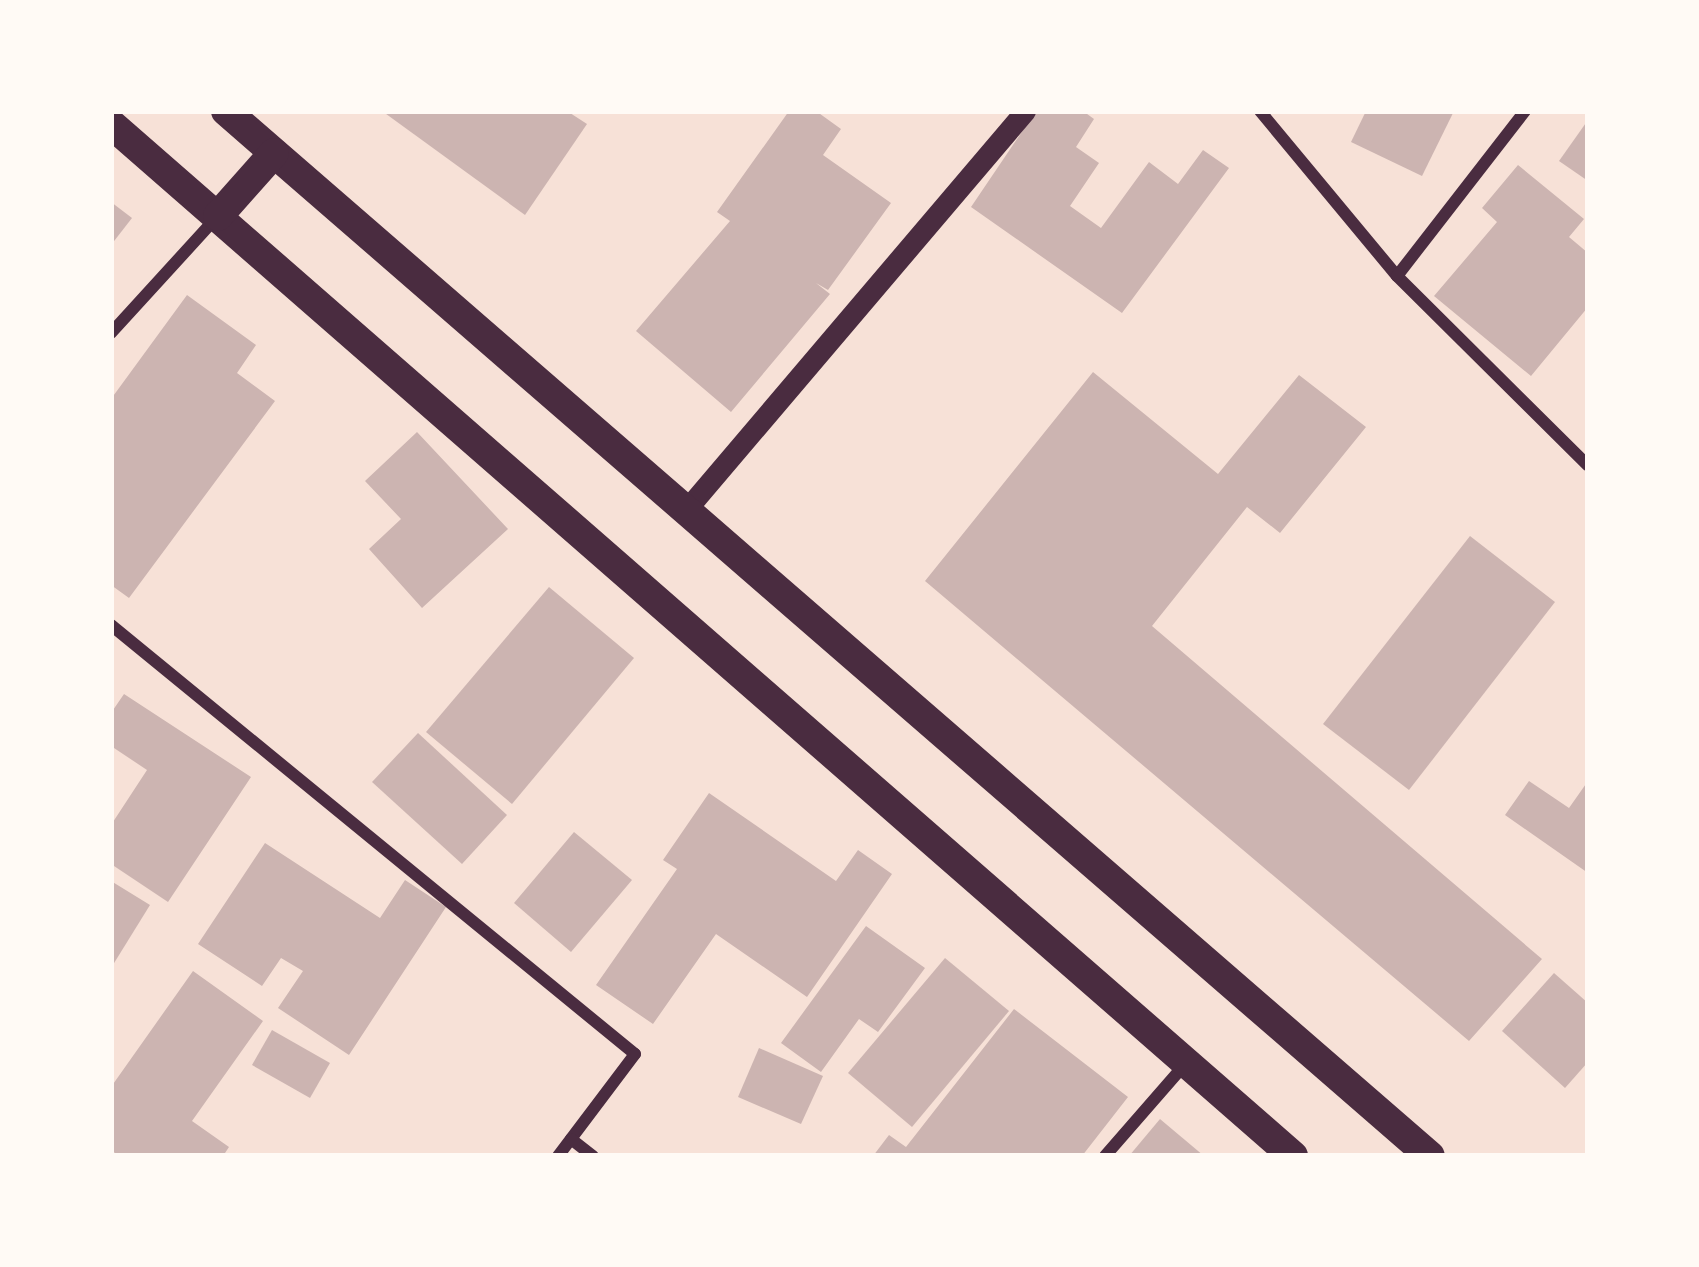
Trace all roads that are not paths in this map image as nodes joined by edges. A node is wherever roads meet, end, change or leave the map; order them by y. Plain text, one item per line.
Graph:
1 (226, 111) edge
2 (1024, 111) edge
3 (1260, 111) edge
4 (1525, 111) edge
5 (111, 124) edge
6 (274, 153) junction
7 (218, 216) junction
8 (1396, 276) junction
9 (111, 333) edge
10 (1588, 466) edge
11 (685, 511) junction
12 (111, 625) edge
13 (1186, 1063) junction
14 (571, 1139) junction
15 (558, 1156) edge
16 (593, 1156) edge
17 (1106, 1156) edge
18 (1293, 1156) edge
19 (1430, 1156) edge

1 - 6 main road
2 - 11 street
3 - 8 street
4 - 8 street
5 - 7 main road
6 - 7 main road
6 - 11 main road
7 - 9 street
7 - 13 main road
8 - 10 street
11 - 19 main road
12 - 14 street
13 - 17 street
13 - 18 main road
14 - 15 street
14 - 16 street

